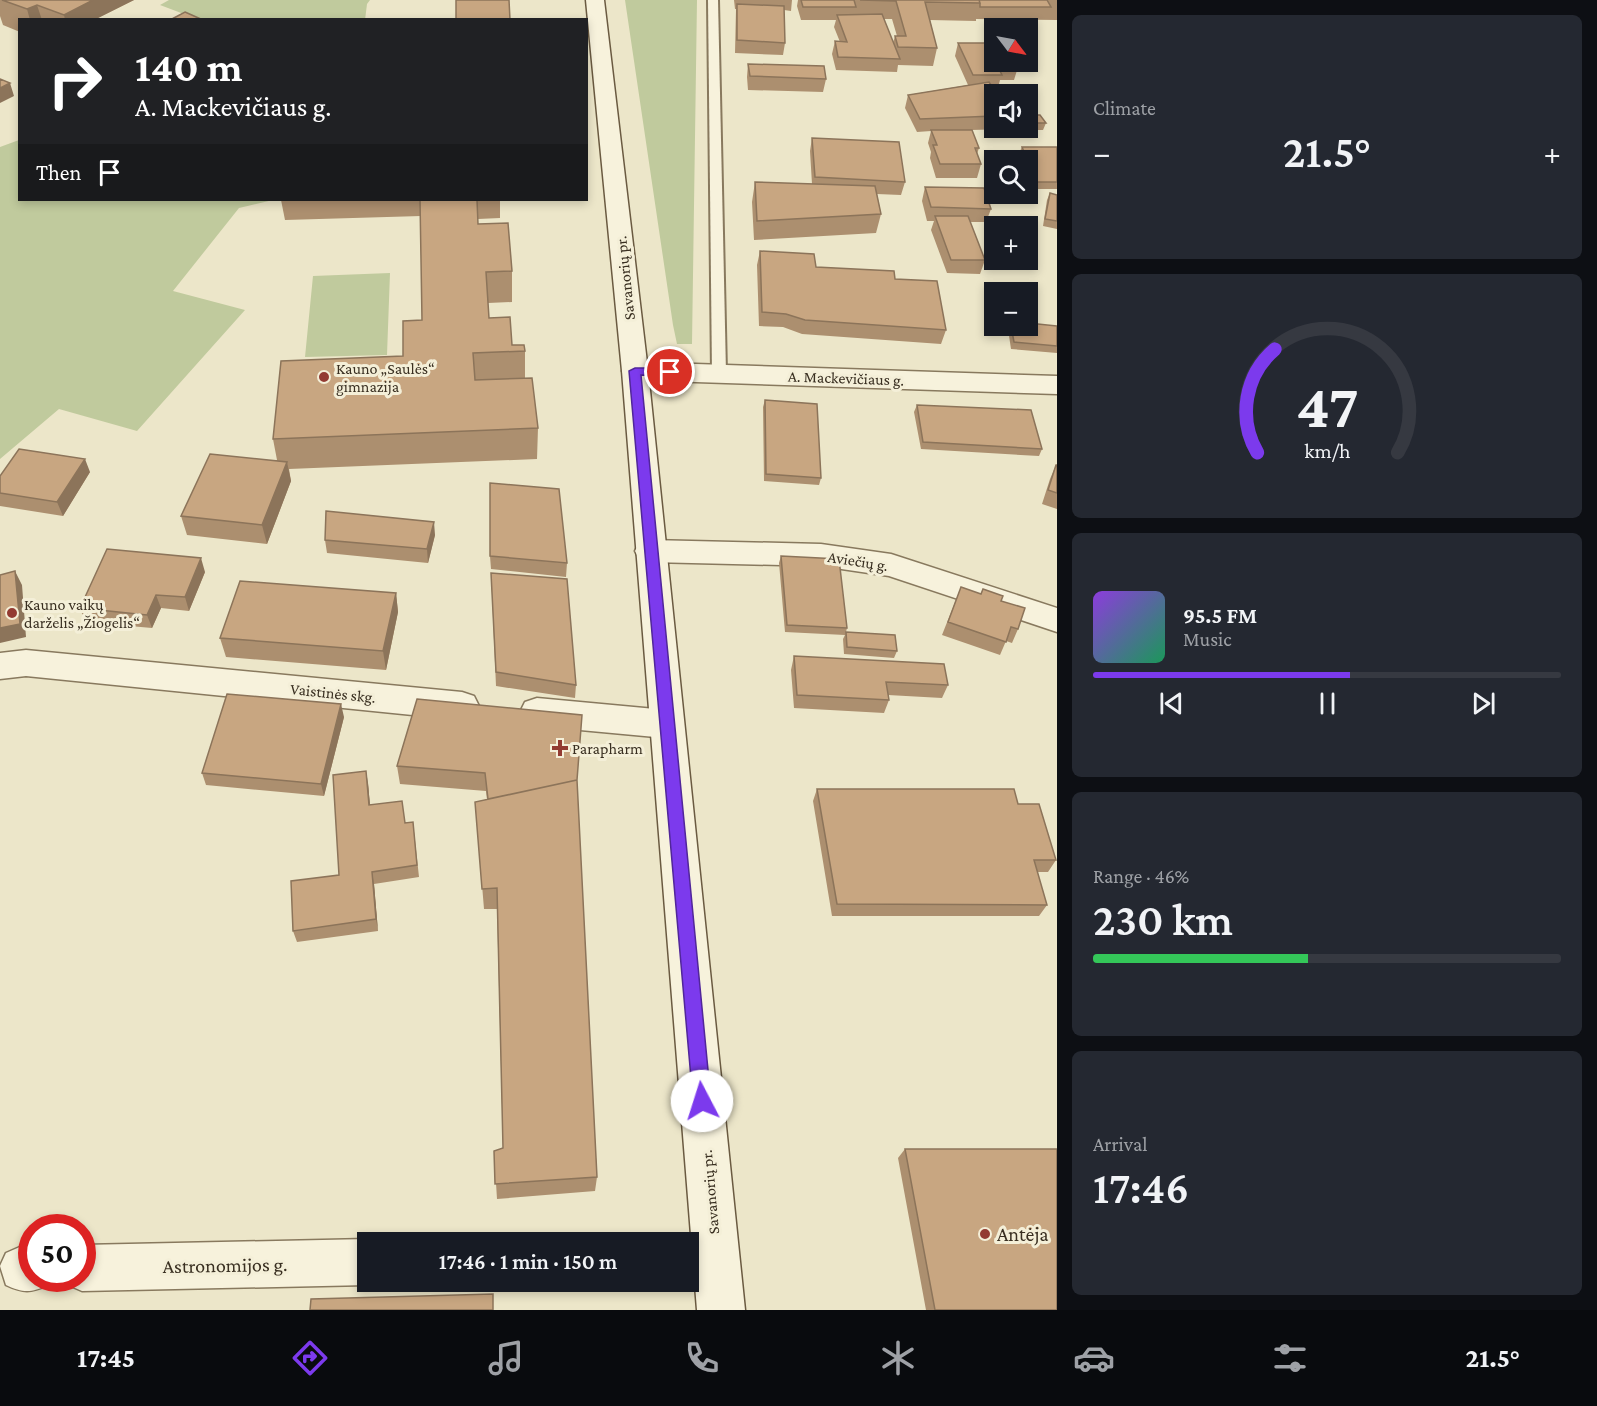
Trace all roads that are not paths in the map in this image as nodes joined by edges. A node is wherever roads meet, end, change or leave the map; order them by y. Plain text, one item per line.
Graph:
1 (595, 0) edge
2 (713, 0) edge
3 (635, 371) junction
4 (719, 373) junction
5 (1049, 385) edge
6 (1057, 407) edge
7 (650, 551) junction
8 (1057, 620) edge
9 (0, 666) edge
10 (666, 724) junction
11 (702, 1256) edge
12 (357, 1262) edge
13 (96, 1268) edge
14 (721, 1310) edge

1 - 3 main road, Savanorių pr.
2 - 4 lane
3 - 4 main road, A. Mackevičiaus g.
3 - 7 main road, Savanorių pr.
4 - 5 main road, A. Mackevičiaus g.
5 - 6 main road
7 - 8 main road, Aviečių g.
7 - 10 main road, Savanorių pr.
9 - 10 main road, Vaistinės skg.
10 - 11 main road, Savanorių pr.
11 - 14 main road, Savanorių pr.
12 - 13 main road, Astronomijos g.

